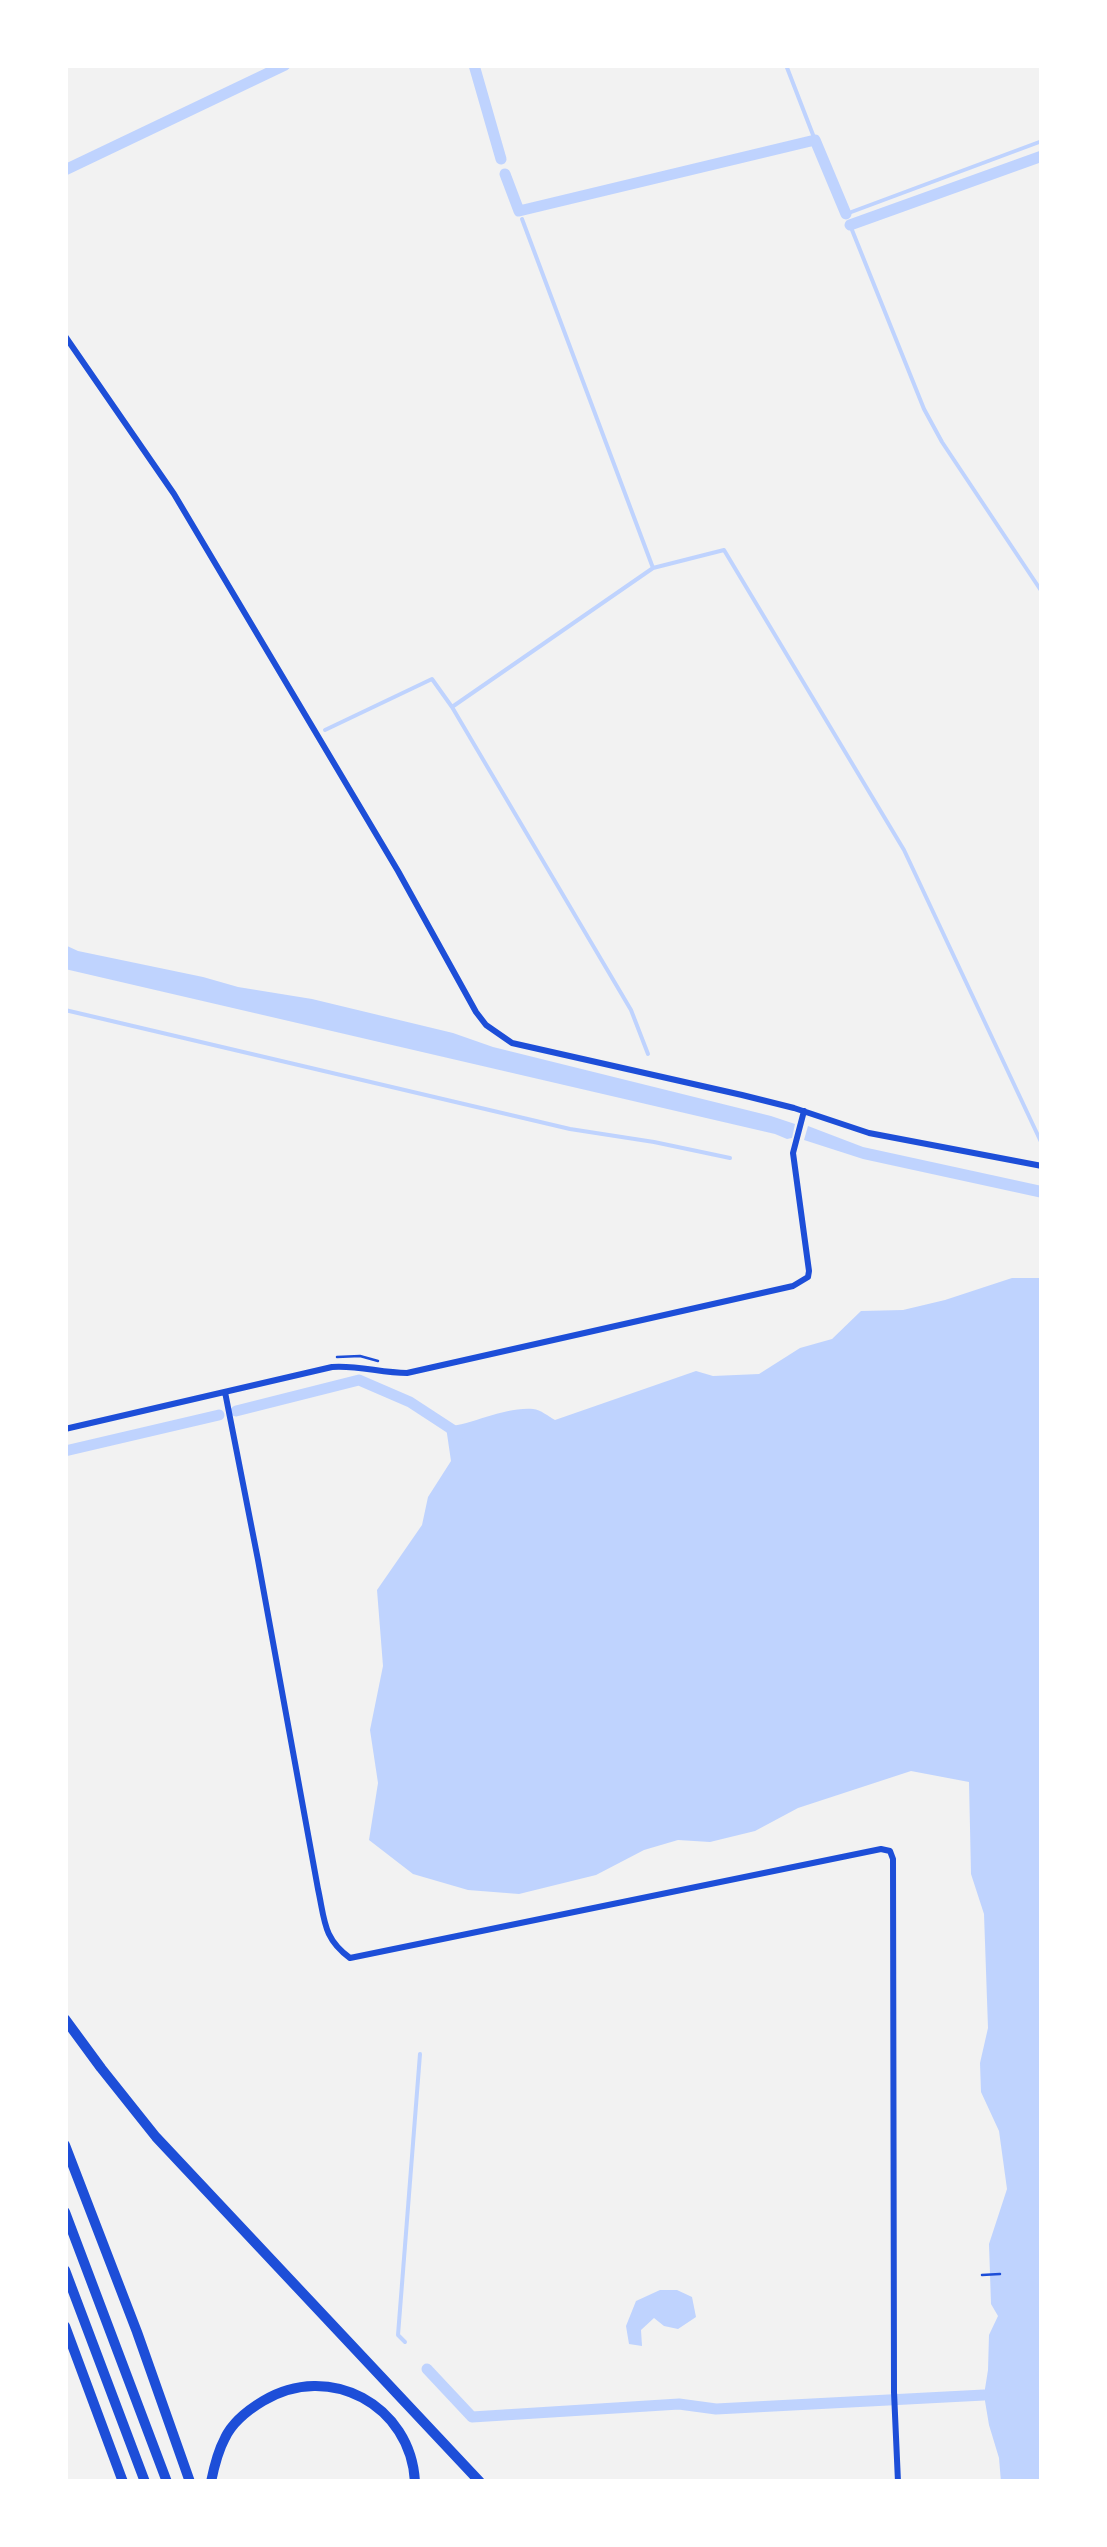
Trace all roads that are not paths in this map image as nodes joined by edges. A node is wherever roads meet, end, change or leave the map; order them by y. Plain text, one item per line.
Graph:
1 (65, 336) edge
2 (804, 1111) junction
3 (1042, 1166) edge
4 (225, 1392) junction
5 (65, 1429) edge
6 (65, 2019) edge
7 (65, 2145) edge
8 (65, 2212) edge
9 (65, 2270) edge
10 (65, 2326) edge
11 (65, 2345) edge
12 (92, 2395) junction
13 (123, 2482) edge
14 (144, 2482) edge
15 (167, 2482) edge
16 (190, 2482) edge
17 (211, 2482) edge
18 (415, 2482) edge
19 (480, 2482) edge
20 (898, 2482) edge

1 - 2 street
2 - 3 street
2 - 4 street
4 - 5 street
4 - 20 street
6 - 19 highway
7 - 16 highway
8 - 15 highway
9 - 14 highway
10 - 12 highway
11 - 12 highway
12 - 13 highway
17 - 18 highway

